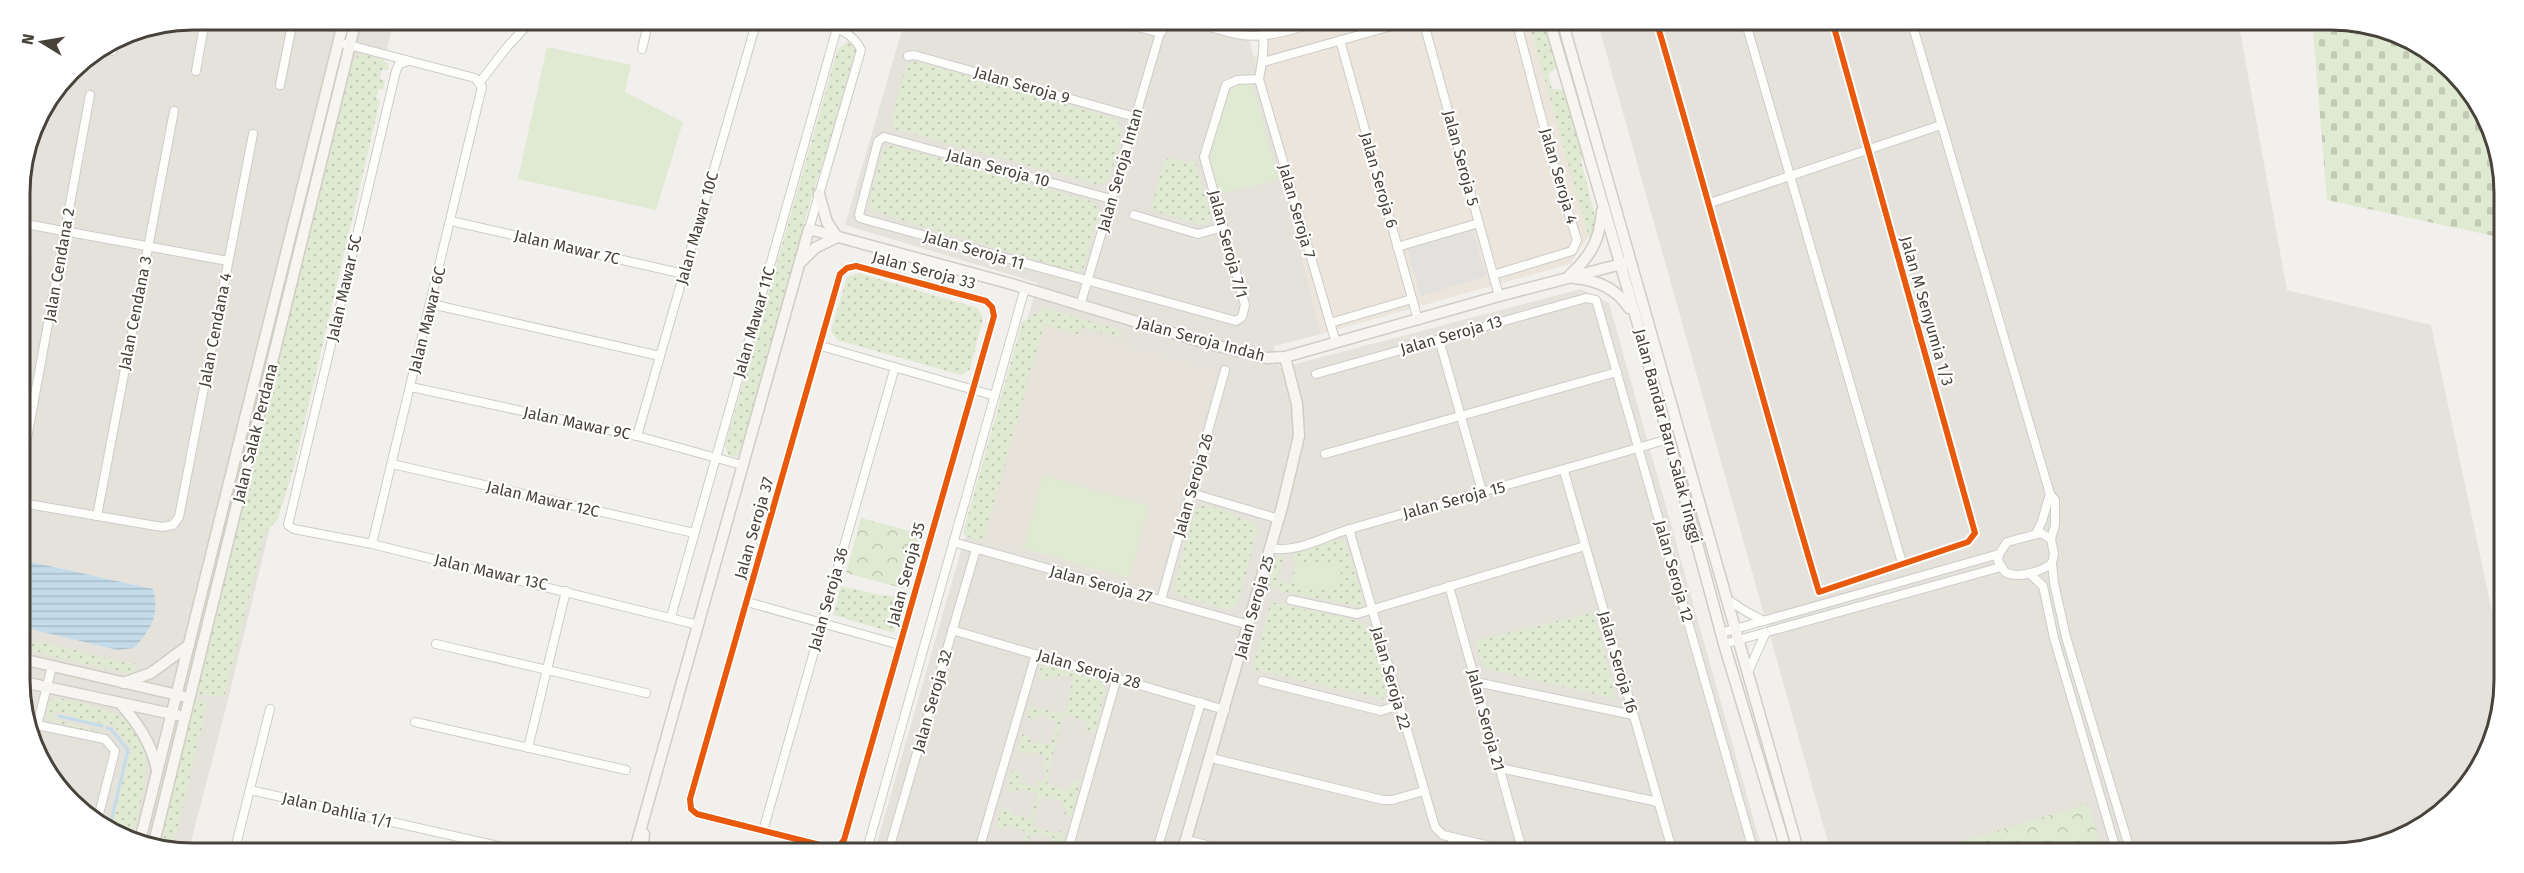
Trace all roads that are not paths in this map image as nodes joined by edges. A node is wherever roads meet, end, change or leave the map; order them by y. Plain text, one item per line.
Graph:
1 (203, 30) edge
2 (291, 30) edge
3 (342, 30) edge
4 (354, 30) edge
5 (523, 30) edge
6 (647, 30) edge
7 (754, 30) edge
8 (836, 30) edge
9 (841, 30) edge
10 (1149, 30) edge
11 (1163, 30) edge
12 (1219, 30) edge
13 (1263, 30) edge
14 (1281, 30) edge
15 (1376, 30) edge
16 (1426, 30) edge
17 (1519, 30) edge
18 (1552, 30) edge
19 (1565, 30) edge
20 (1659, 30) edge
21 (1748, 30) edge
22 (1835, 30) edge
23 (1914, 30) edge
24 (1160, 33) junction
25 (1264, 34) junction
26 (1340, 40) junction
27 (339, 42) junction
28 (350, 45) junction
29 (642, 49) dead end
30 (908, 56) dead end
31 (406, 62) junction
32 (1263, 62) junction
33 (196, 71) dead end
34 (1258, 79) junction
35 (480, 82) junction
36 (280, 85) dead end
37 (90, 95) dead end
38 (174, 111) dead end
39 (1135, 117) junction
40 (1941, 125) junction
41 (253, 134) dead end
42 (1868, 150) junction
43 (1790, 176) junction
44 (819, 194) junction
45 (1111, 199) junction
46 (1710, 203) junction
47 (1603, 204) junction
48 (1134, 215) dead end
49 (860, 218) joint
50 (451, 221) junction
51 (1479, 223) junction
52 (30, 225) edge
53 (1223, 227) junction
54 (809, 229) junction
55 (65, 231) junction
56 (837, 237) junction
57 (148, 246) junction
58 (1397, 247) junction
59 (228, 261) junction
60 (800, 263) junction
61 (1625, 263) junction
62 (847, 268) joint
63 (684, 274) junction
64 (1493, 275) junction
65 (1568, 278) junction
66 (1087, 282) junction
67 (1025, 288) junction
68 (1499, 296) junction
69 (1586, 298) joint
70 (1412, 299) junction
71 (431, 304) junction
72 (1080, 306) junction
73 (992, 307) joint
74 (1418, 320) junction
75 (1637, 321) junction
76 (1330, 322) junction
77 (1439, 339) junction
78 (1336, 343) junction
79 (820, 346) junction
80 (660, 356) junction
81 (1285, 357) junction
82 (895, 367) junction
83 (1226, 370) dead end
84 (1617, 372) junction
85 (1316, 374) dead end
86 (411, 387) junction
87 (973, 390) junction
88 (995, 396) junction
89 (1461, 416) junction
90 (30, 422) edge
91 (638, 436) junction
92 (1668, 440) junction
93 (1639, 448) junction
94 (1325, 454) dead end
95 (716, 458) junction
96 (392, 464) junction
97 (742, 465) junction
98 (1564, 471) junction
99 (1482, 491) junction
100 (1191, 493) junction
101 (2050, 494) junction
102 (30, 504) edge
103 (97, 516) junction
104 (1279, 519) junction
105 (288, 520) joint
106 (1349, 529) junction
107 (694, 533) junction
108 (2036, 534) junction
109 (2051, 539) junction
110 (953, 542) junction
111 (372, 544) junction
112 (1585, 546) junction
113 (1271, 548) junction
114 (976, 549) junction
115 (1999, 554) junction
116 (1902, 563) junction
117 (2052, 563) junction
118 (2001, 567) junction
119 (2029, 573) junction
120 (1449, 586) junction
121 (566, 591) junction
122 (1727, 598) junction
123 (1161, 600) junction
124 (1291, 600) dead end
125 (747, 602) junction
126 (1371, 609) junction
127 (670, 617) junction
128 (1765, 621) junction
129 (821, 623) junction
130 (698, 625) junction
131 (1249, 625) junction
132 (952, 630) junction
133 (1766, 632) junction
134 (1738, 634) junction
135 (1723, 639) junction
136 (436, 644) dead end
137 (189, 645) junction
138 (900, 645) junction
139 (1036, 654) junction
140 (30, 661) edge
141 (52, 666) junction
142 (547, 670) junction
143 (1748, 672) junction
144 (1117, 677) junction
145 (1262, 681) dead end
146 (1476, 682) junction
147 (30, 683) edge
148 (123, 683) junction
149 (48, 687) junction
150 (646, 693) dead end
151 (176, 695) junction
152 (188, 698) junction
153 (1201, 702) junction
154 (120, 703) junction
155 (1399, 705) junction
156 (270, 709) dead end
157 (1225, 710) junction
158 (172, 713) junction
159 (1633, 715) junction
160 (184, 717) junction
161 (415, 722) dead end
162 (38, 725) joint
163 (528, 748) junction
164 (1211, 758) junction
165 (1500, 768) junction
166 (626, 770) dead end
167 (157, 772) junction
168 (250, 790) junction
169 (1424, 791) junction
170 (647, 798) junction
171 (1658, 802) junction
172 (99, 814) edge
173 (763, 831) junction
174 (142, 834) edge
175 (155, 838) edge
176 (1453, 838) junction
177 (1186, 840) junction
178 (237, 843) edge
179 (481, 843) edge
180 (637, 843) edge
181 (643, 843) edge
182 (812, 843) edge
183 (841, 843) edge
184 (869, 843) edge
185 (891, 843) edge
186 (981, 843) edge
187 (1070, 843) edge
188 (1159, 843) edge
189 (1185, 843) edge
190 (1199, 843) edge
191 (1452, 843) edge
192 (1476, 843) edge
193 (1519, 843) edge
194 (1670, 843) edge
195 (1751, 843) edge
196 (1784, 843) edge
197 (1796, 843) edge
198 (2114, 843) edge
199 (2127, 843) edge

1 - 33 street
2 - 36 street
3 - 27 street, Jalan Salak Perdana
4 - 28 street, Jalan Salak Perdana
5 - 35 street
6 - 29 street
7 - 63 street, Jalan Mawar 10C
8 - 95 street, Jalan Mawar 11C
9 - 44 street
10 - 24 street
11 - 24 street
12 - 25 street
13 - 25 street
14 - 25 street
15 - 26 street
16 - 51 street, Jalan Seroja 5
17 - 64 street, Jalan Seroja 4
18 - 47 street, Jalan Bandar Baru Salak Tinggi
19 - 61 street, Jalan Bandar Baru Salak Tinggi
20 - 46 street
21 - 43 street
22 - 42 street, Jalan M Senyumia 1/3
23 - 40 street
24 - 39 street, Jalan Seroja Intan
25 - 32 street
26 - 32 street
26 - 58 street, Jalan Seroja 6
27 - 28 street
27 - 137 street, Jalan Salak Perdana
28 - 31 street
28 - 152 street, Jalan Salak Perdana
30 - 39 street, Jalan Seroja 9
31 - 35 street
31 - 105 street, Jalan Mawar 5C
32 - 34 street
34 - 53 street, Jalan Seroja 7/1
34 - 76 street, Jalan Seroja 7
35 - 50 street, Jalan Mawar 6C
37 - 55 street, Jalan Cendana 2
38 - 57 street, Jalan Cendana 3
39 - 45 street, Jalan Seroja Intan
40 - 42 street
40 - 101 street
41 - 59 street, Jalan Cendana 4
42 - 43 street
42 - 116 street, Jalan M Senyumia 1/3
43 - 46 street
43 - 116 street
44 - 54 street
44 - 56 street
45 - 49 street, Jalan Seroja 10
45 - 66 street, Jalan Seroja Intan
46 - 116 street
47 - 61 street, Jalan Bandar Baru Salak Tinggi
47 - 65 street
48 - 53 street
49 - 66 street, Jalan Seroja 11
50 - 63 street, Jalan Mawar 7C
50 - 71 street, Jalan Mawar 6C
51 - 58 street
51 - 64 street, Jalan Seroja 5
52 - 55 street
53 - 66 street, Jalan Seroja 7/1
54 - 56 street, Jalan Seroja Indah
54 - 60 street
55 - 57 street
55 - 90 street, Jalan Cendana 2
56 - 60 street
56 - 67 street, Jalan Seroja Indah
57 - 59 street
57 - 103 street, Jalan Cendana 3
58 - 70 street, Jalan Seroja 6
59 - 103 street, Jalan Cendana 4
60 - 97 street
61 - 65 street, Jalan Seroja Indah
61 - 75 street, Jalan Bandar Baru Salak Tinggi
61 - 122 street, Jalan Bandar Baru Salak Tinggi
62 - 73 street, Jalan Seroja 33
62 - 79 street, Jalan Seroja 37
63 - 80 street, Jalan Mawar 10C
64 - 68 street, Jalan Seroja 5
65 - 68 street, Jalan Seroja Indah
65 - 75 street
66 - 72 street, Jalan Seroja Intan
67 - 72 street, Jalan Seroja Indah
67 - 88 street
68 - 74 street, Jalan Seroja Indah
69 - 77 street, Jalan Seroja 13
69 - 84 street, Jalan Seroja 12
70 - 74 street, Jalan Seroja 6
70 - 76 street
71 - 80 street
71 - 86 street, Jalan Mawar 6C
72 - 81 street, Jalan Seroja Indah
73 - 87 street, Jalan Seroja 35
74 - 78 street, Jalan Seroja Indah
75 - 92 street, Jalan Bandar Baru Salak Tinggi
76 - 78 street, Jalan Seroja 7
77 - 85 street, Jalan Seroja 13
77 - 89 street
78 - 81 street, Jalan Seroja Indah
79 - 82 street
79 - 125 street, Jalan Seroja 37
80 - 91 street, Jalan Mawar 10C
81 - 104 street, Jalan Seroja 25
82 - 87 street
82 - 129 street, Jalan Seroja 36
83 - 100 street, Jalan Seroja 26
84 - 89 street
84 - 93 street, Jalan Seroja 12
86 - 91 street, Jalan Mawar 9C
86 - 96 street, Jalan Mawar 6C
87 - 88 street
87 - 138 street, Jalan Seroja 35
88 - 110 street
89 - 94 street
89 - 99 street
91 - 95 street, Jalan Mawar 9C
92 - 93 street, Jalan Seroja 15
92 - 135 street, Jalan Bandar Baru Salak Tinggi
93 - 98 street, Jalan Seroja 15
93 - 195 street, Jalan Seroja 12
95 - 97 street, Jalan Mawar 9C
95 - 107 street, Jalan Mawar 11C
96 - 107 street, Jalan Mawar 12C
96 - 111 street, Jalan Mawar 6C
97 - 130 street
98 - 99 street, Jalan Seroja 15
98 - 112 street, Jalan Seroja 16
99 - 106 street, Jalan Seroja 15
100 - 104 street
100 - 123 street, Jalan Seroja 26
101 - 108 street
101 - 109 street
102 - 103 street
104 - 113 street, Jalan Seroja 25
105 - 111 street, Jalan Mawar 13C
106 - 113 street, Jalan Seroja 15
106 - 126 street, Jalan Seroja 22
107 - 127 street, Jalan Mawar 11C
108 - 109 street
108 - 115 street
109 - 117 street
110 - 114 street, Jalan Seroja 27
110 - 184 street
111 - 121 street, Jalan Mawar 13C
112 - 120 street
112 - 159 street, Jalan Seroja 16
113 - 131 street, Jalan Seroja 25
114 - 123 street, Jalan Seroja 27
114 - 132 street, Jalan Seroja 32
115 - 118 street
115 - 128 street
117 - 119 street
117 - 199 street
118 - 119 street
118 - 133 street
119 - 198 street
120 - 126 street
120 - 146 street, Jalan Seroja 21
121 - 127 street, Jalan Mawar 13C
121 - 142 street
122 - 128 street
122 - 134 street, Jalan Bandar Baru Salak Tinggi
123 - 131 street, Jalan Seroja 27
124 - 126 street
125 - 129 street
125 - 173 street, Jalan Seroja 37
126 - 155 street, Jalan Seroja 22
127 - 130 street, Jalan Mawar 13C
128 - 134 street
129 - 138 street
129 - 173 street, Jalan Seroja 36
130 - 170 street
131 - 157 street, Jalan Seroja 25
132 - 139 street, Jalan Seroja 28
132 - 185 street, Jalan Seroja 32
133 - 134 street
133 - 143 street
134 - 135 street
134 - 143 street, Jalan Bandar Baru Salak Tinggi
135 - 196 street, Jalan Bandar Baru Salak Tinggi
136 - 142 street
137 - 148 street
137 - 151 street, Jalan Salak Perdana
138 - 183 street, Jalan Seroja 35
139 - 144 street, Jalan Seroja 28
139 - 186 street
140 - 141 street
141 - 148 street
141 - 149 street
142 - 150 street
142 - 163 street
143 - 197 street, Jalan Bandar Baru Salak Tinggi
144 - 153 street, Jalan Seroja 28
144 - 187 street
145 - 155 street
146 - 159 street
146 - 165 street, Jalan Seroja 21
147 - 149 street
148 - 151 street
149 - 154 street
149 - 162 street
151 - 152 street
151 - 158 street, Jalan Salak Perdana
152 - 160 street, Jalan Salak Perdana
153 - 157 street, Jalan Seroja 28
153 - 188 street
154 - 158 street
154 - 167 street
155 - 169 street, Jalan Seroja 22
156 - 168 street
157 - 164 street, Jalan Seroja 25
158 - 160 street
158 - 167 street, Jalan Salak Perdana
159 - 171 street, Jalan Seroja 16
160 - 175 street, Jalan Salak Perdana
161 - 163 street
162 - 172 street
163 - 166 street
164 - 169 street
164 - 177 street, Jalan Seroja 25
165 - 171 street
165 - 193 street, Jalan Seroja 21
167 - 174 street, Jalan Salak Perdana
168 - 178 street
168 - 179 street, Jalan Dahlia 1/1
169 - 176 street, Jalan Seroja 22
170 - 180 street
170 - 181 street
171 - 194 street, Jalan Seroja 16
173 - 182 street, Jalan Seroja 35
176 - 191 street
176 - 192 street
177 - 189 street, Jalan Seroja 25
177 - 190 street

